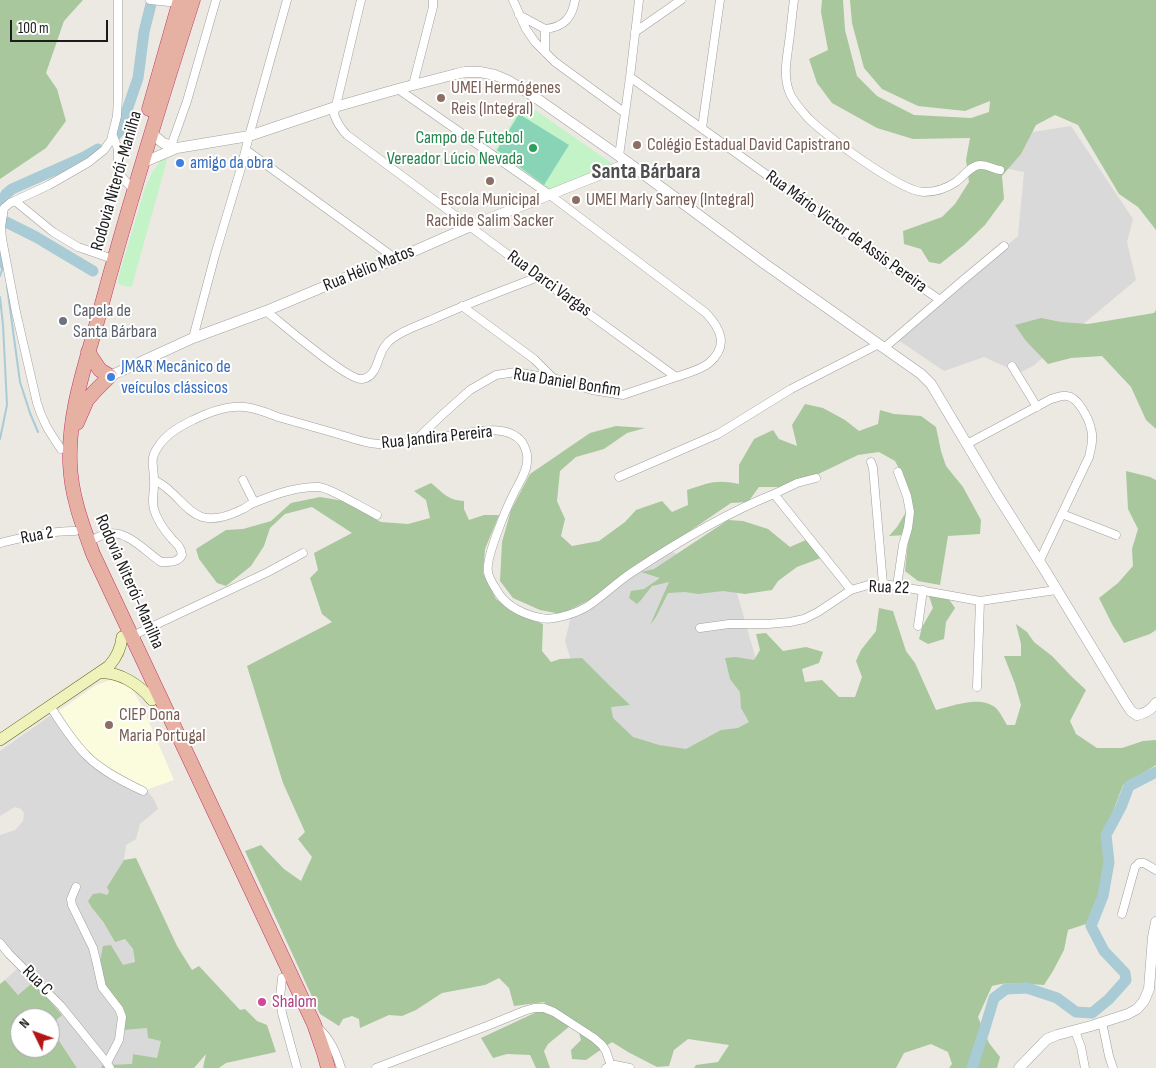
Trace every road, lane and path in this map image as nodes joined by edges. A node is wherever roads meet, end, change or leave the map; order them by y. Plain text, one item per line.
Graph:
1 (118, 0) edge
2 (150, 0) edge
3 (194, 0) edge
4 (216, 0) edge
5 (287, 0) edge
6 (361, 0) edge
7 (433, 0) edge
8 (513, 0) edge
9 (575, 0) edge
10 (639, 0) edge
11 (681, 0) edge
12 (720, 0) edge
13 (794, 0) edge
14 (180, 2) edge
15 (519, 15) junction
16 (545, 29) junction
17 (635, 32) junction
18 (545, 52) junction
19 (630, 77) junction
20 (413, 85) junction
21 (398, 89) junction
22 (335, 107) junction
23 (625, 113) junction
24 (702, 128) junction
25 (151, 132) junction
26 (113, 136) junction
27 (249, 136) junction
28 (174, 147) junction
29 (246, 150) junction
30 (619, 156) junction
31 (142, 163) junction
32 (628, 163) junction
33 (1000, 170) dead end
34 (129, 185) junction
35 (550, 195) junction
36 (15, 201) junction
37 (2, 207) edge
38 (471, 226) junction
39 (1, 227) edge
40 (1004, 246) dead end
41 (106, 257) junction
42 (396, 259) junction
43 (538, 277) junction
44 (940, 300) junction
45 (462, 306) junction
46 (266, 311) junction
47 (193, 338) junction
48 (882, 346) junction
49 (88, 352) junction
50 (1012, 366) dead end
51 (110, 376) junction
52 (676, 377) junction
53 (553, 378) junction
54 (1038, 408) junction
55 (418, 438) junction
56 (967, 444) junction
57 (66, 446) junction
58 (871, 462) dead end
59 (898, 472) dead end
60 (619, 476) dead end
61 (816, 478) dead end
62 (154, 480) junction
63 (243, 480) dead end
64 (774, 494) junction
65 (254, 502) junction
66 (1062, 514) junction
67 (377, 515) dead end
68 (75, 531) junction
69 (1116, 535) dead end
70 (89, 542) junction
71 (0, 543) edge
72 (303, 553) dead end
73 (1039, 562) junction
74 (883, 584) junction
75 (897, 586) junction
76 (850, 590) junction
77 (923, 590) junction
78 (1056, 590) junction
79 (980, 601) junction
80 (918, 626) dead end
81 (700, 628) dead end
82 (127, 636) junction
83 (99, 673) junction
84 (977, 687) dead end
85 (152, 700) junction
86 (1156, 702) edge
87 (50, 706) junction
88 (0, 740) edge
89 (143, 790) dead end
90 (1156, 870) edge
91 (76, 887) dead end
92 (1122, 914) dead end
93 (1156, 922) edge
94 (0, 943) edge
95 (1154, 948) edge
96 (282, 978) junction
97 (1102, 1022) junction
98 (314, 1024) junction
99 (1075, 1030) junction
100 (108, 1065) edge
101 (608, 1067) edge
102 (297, 1068) edge
103 (320, 1068) edge
104 (328, 1068) edge
105 (341, 1068) edge
106 (376, 1068) edge
107 (630, 1068) edge
108 (1019, 1068) edge
109 (1086, 1068) edge
110 (1113, 1068) edge

1 - 26 street
2 - 14 street
3 - 25 highway, Rodovia Niterói-Manilha
4 - 28 street
5 - 27 street
6 - 22 street
7 - 20 street
8 - 15 street
9 - 16 street
10 - 17 street
11 - 17 street
12 - 24 street
13 - 33 street
14 - 34 highway, Rodovia Niterói-Manilha
15 - 16 street
15 - 18 street
16 - 18 street
17 - 19 street
18 - 23 street
19 - 23 street
19 - 24 street, Rua Mário Victor de Assis Pereira
20 - 21 street
20 - 30 street
21 - 22 street
21 - 35 street
22 - 27 street
22 - 38 street, Rua Darci Vargas
23 - 30 street
24 - 44 street, Rua Mário Victor de Assis Pereira
25 - 28 street
25 - 31 highway, Rodovia Niterói-Manilha
26 - 34 street
26 - 36 street
27 - 28 street
27 - 29 street
28 - 31 street
29 - 42 street
29 - 47 street
30 - 32 street
31 - 49 highway, Rodovia Niterói-Manilha
32 - 35 street, Rua Hélio Matos
32 - 48 street
34 - 41 highway, Rodovia Niterói-Manilha
35 - 38 street, Rua Hélio Matos
35 - 52 street
36 - 37 street
36 - 41 street
37 - 39 street
38 - 42 street, Rua Hélio Matos
38 - 43 street, Rua Darci Vargas
39 - 57 street
40 - 44 street
41 - 57 highway, Rodovia Niterói-Manilha
42 - 46 street, Rua Hélio Matos
43 - 45 street
43 - 52 street, Rua Darci Vargas
44 - 48 street
45 - 46 street
45 - 53 street
46 - 47 street, Rua Hélio Matos
47 - 51 street, Rua Hélio Matos
48 - 56 street
48 - 60 street
49 - 51 highway
49 - 57 highway, Rodovia Niterói-Manilha
50 - 54 street
51 - 57 highway
52 - 53 street, Rua Daniel Bonfim
53 - 55 street, Rua Daniel Bonfim
54 - 56 street
54 - 66 street
55 - 62 street, Rua Jandira Pereira
55 - 64 street, Rua Jandira Pereira
56 - 73 street
57 - 68 highway, Rodovia Niterói-Manilha
57 - 70 highway, Rodovia Niterói-Manilha
58 - 74 street
59 - 75 street
61 - 64 street, Rua Jandira Pereira
62 - 65 street
62 - 70 street, Rua Jandira Pereira
63 - 65 street
64 - 76 street
65 - 67 street
66 - 69 street
66 - 73 street
68 - 71 street, Rua 2
68 - 82 highway, Rodovia Niterói-Manilha
70 - 82 highway, Rodovia Niterói-Manilha
72 - 82 street
73 - 78 street
74 - 75 street, Rua 22
74 - 76 street, Rua 22
75 - 77 street, Rua 22
76 - 81 street, Rua 22
77 - 79 street, Rua 22
77 - 80 street
78 - 79 street, Rua 22
78 - 86 street
79 - 84 street
82 - 83 main road
82 - 85 highway, Rodovia Niterói-Manilha
82 - 98 highway, Rodovia Niterói-Manilha
83 - 85 main road
83 - 87 main road
85 - 96 highway, Rodovia Niterói-Manilha
87 - 88 main road
87 - 89 street
90 - 92 street
91 - 100 street
93 - 95 street
94 - 100 street, Rua C
95 - 97 street
96 - 102 street
96 - 103 highway, Rodovia Niterói-Manilha
97 - 99 street
97 - 110 street
98 - 104 highway, Rodovia Niterói-Manilha
98 - 105 street
99 - 108 street
99 - 109 street
101 - 106 street
101 - 107 street

